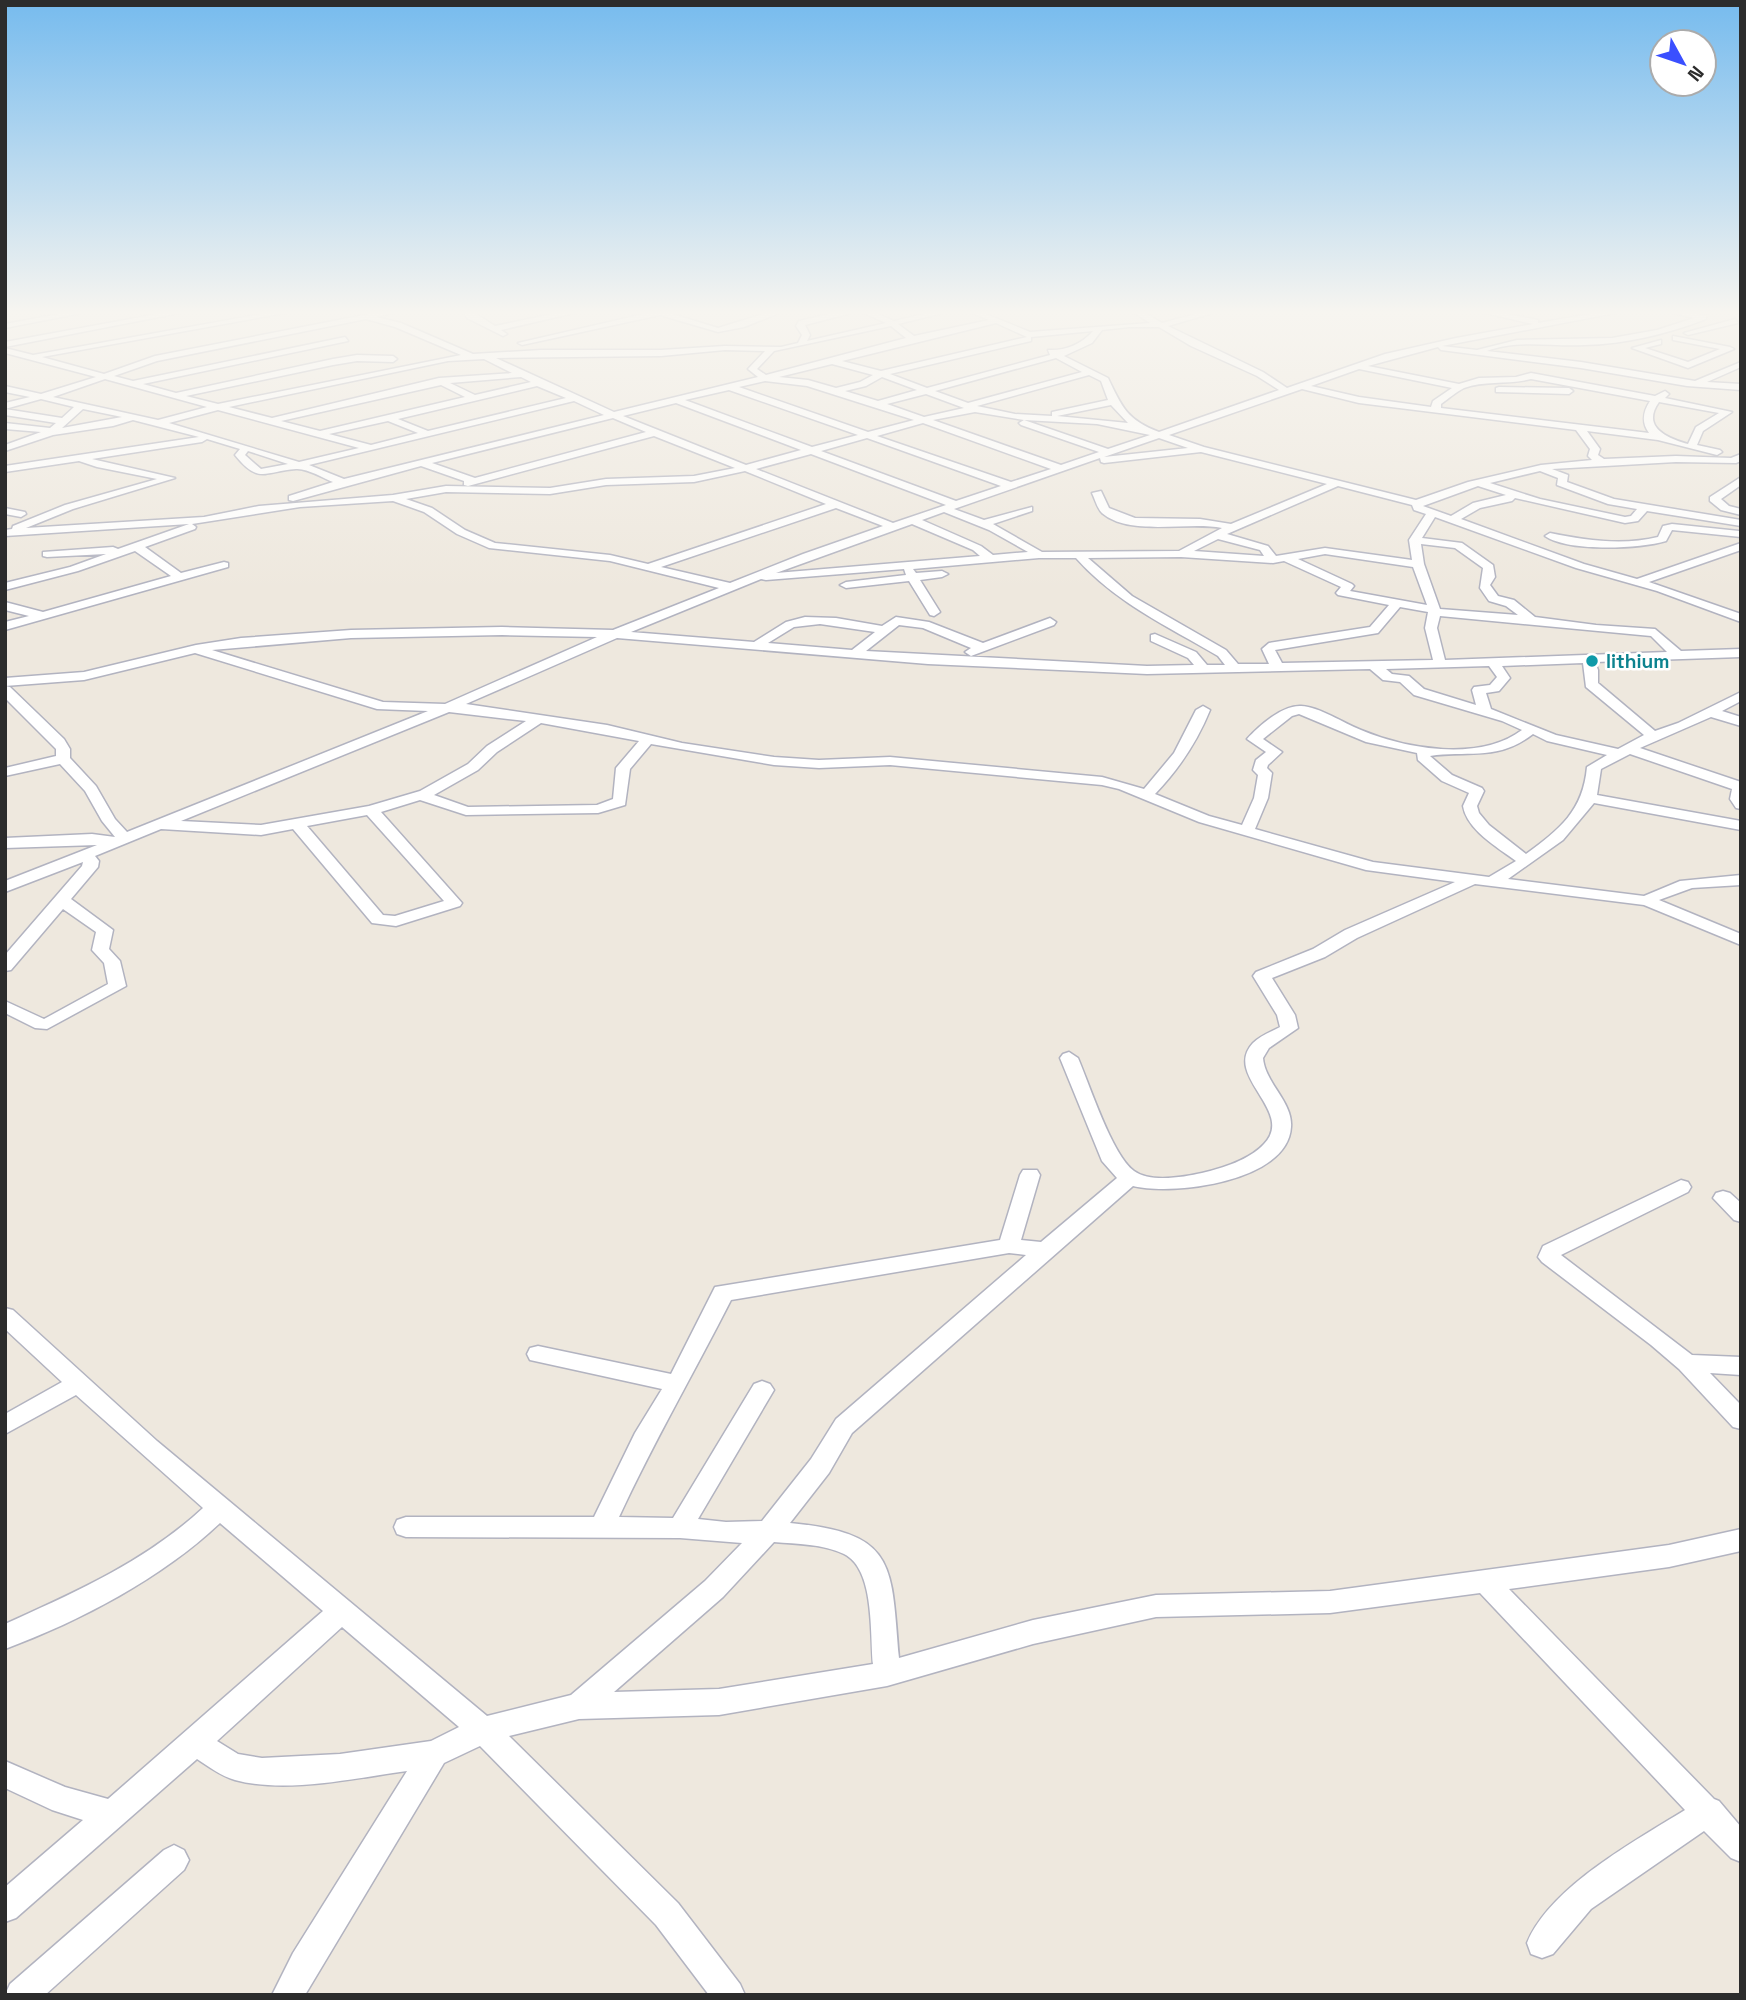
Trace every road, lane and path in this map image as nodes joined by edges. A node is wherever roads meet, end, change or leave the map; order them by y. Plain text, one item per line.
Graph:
1 (22, 403) edge
2 (47, 403) edge
3 (79, 403) edge
4 (210, 403) edge
5 (234, 403) edge
6 (347, 403) edge
7 (447, 403) edge
8 (554, 403) edge
9 (589, 403) edge
10 (669, 403) edge
11 (685, 403) edge
12 (776, 403) edge
13 (960, 403) edge
14 (983, 403) edge
15 (1105, 403) edge
16 (1114, 403) edge
17 (1250, 403) edge
18 (1383, 403) edge
19 (1436, 403) edge
20 (1653, 403) edge
21 (1658, 403) edge
22 (83, 404) junction
23 (878, 404) edge
24 (221, 406) junction
25 (971, 407) junction
26 (5, 409) edge
27 (1436, 410) junction
28 (19, 414) junction
29 (1000, 415) junction
30 (135, 416) junction
31 (501, 416) junction
32 (617, 416) junction
33 (389, 418) junction
34 (1046, 419) junction
35 (272, 420) junction
36 (64, 421) junction
37 (926, 421) junction
38 (162, 422) junction
39 (5, 425) edge
40 (1137, 426) junction
41 (1581, 430) junction
42 (51, 431) junction
43 (657, 432) junction
44 (320, 433) junction
45 (1162, 433) junction
46 (427, 434) junction
47 (547, 434) junction
48 (867, 436) junction
49 (1658, 437) junction
50 (209, 438) junction
51 (5, 440) edge
52 (25, 441) junction
53 (1692, 446) junction
54 (368, 447) junction
55 (5, 448) edge
56 (246, 448) junction
57 (1201, 449) junction
58 (812, 451) junction
59 (1107, 452) junction
60 (5, 457) edge
61 (80, 457) junction
62 (1740, 458) edge
63 (1080, 462) junction
64 (1603, 463) junction
65 (425, 464) junction
66 (38, 465) junction
67 (300, 466) junction
68 (747, 468) junction
69 (1062, 468) junction
70 (1540, 468) junction
71 (5, 469) edge
72 (474, 481) junction
73 (1741, 481) edge
74 (344, 482) junction
75 (1340, 482) junction
76 (1480, 483) junction
77 (1011, 486) junction
78 (446, 489) junction
79 (1097, 493) dead end
80 (1512, 495) junction
81 (393, 498) junction
82 (1417, 503) junction
83 (836, 504) junction
84 (948, 506) junction
85 (1645, 508) junction
86 (1028, 509) dead end
87 (5, 510) edge
88 (1741, 510) edge
89 (249, 512) junction
90 (1432, 513) junction
91 (21, 514) junction
92 (50, 514) junction
93 (910, 519) junction
94 (204, 520) junction
95 (1452, 520) junction
96 (5, 521) edge
97 (986, 523) junction
98 (1562, 523) junction
99 (1741, 523) edge
100 (892, 526) junction
101 (1232, 527) junction
102 (5, 533) edge
103 (1741, 534) edge
104 (1218, 535) junction
105 (1415, 540) junction
106 (1741, 546) edge
107 (133, 548) junction
108 (1538, 550) junction
109 (47, 554) dead end
110 (1181, 554) junction
111 (1039, 555) junction
112 (1079, 555) junction
113 (1280, 559) junction
114 (994, 564) junction
115 (1418, 564) junction
116 (224, 565) dead end
117 (905, 565) junction
118 (650, 567) junction
119 (179, 577) junction
120 (913, 577) junction
121 (752, 578) junction
122 (1638, 582) junction
123 (846, 585) dead end
124 (5, 587) edge
125 (731, 587) junction
126 (1397, 604) junction
127 (5, 606) edge
128 (1434, 611) junction
129 (934, 612) dead end
130 (45, 616) junction
131 (1741, 618) edge
132 (1531, 620) junction
133 (1049, 622) dead end
134 (5, 626) edge
135 (1596, 629) junction
136 (886, 630) junction
137 (615, 634) junction
138 (1155, 638) dead end
139 (759, 644) junction
140 (981, 647) junction
141 (196, 649) junction
142 (856, 653) junction
143 (1741, 653) edge
144 (1676, 654) junction
145 (1585, 657) junction
146 (1605, 657) junction
147 (953, 662) junction
148 (1493, 662) junction
149 (1440, 664) junction
150 (1373, 665) junction
151 (1278, 668) junction
152 (1203, 669) junction
153 (1235, 669) junction
154 (7, 691) edge
155 (1741, 696) edge
156 (449, 707) junction
157 (1203, 710) dead end
158 (1485, 712) junction
159 (1711, 712) junction
160 (537, 720) junction
161 (1741, 722) edge
162 (1531, 729) junction
163 (1653, 736) junction
164 (648, 739) junction
165 (1425, 751) junction
166 (1624, 751) junction
167 (63, 759) junction
168 (5, 772) edge
169 (1740, 787) edge
170 (423, 795) junction
171 (1146, 795) junction
172 (1589, 798) junction
173 (1741, 805) edge
174 (371, 810) junction
175 (297, 824) junction
176 (158, 825) junction
177 (1741, 826) edge
178 (1247, 831) junction
179 (117, 841) junction
180 (5, 843) edge
181 (85, 854) junction
182 (1525, 860) junction
183 (1475, 879) junction
184 (1495, 880) junction
185 (1741, 880) edge
186 (5, 887) edge
187 (61, 900) junction
188 (1647, 901) junction
189 (1741, 940) edge
190 (5, 965) edge
191 (5, 1006) edge
192 (1069, 1058) dead end
193 (1030, 1175) dead end
194 (1129, 1178) junction
195 (1681, 1187) dead end
196 (1723, 1198) dead end
197 (1741, 1215) edge
198 (1009, 1246) junction
199 (1045, 1250) junction
200 (5, 1316) edge
201 (538, 1353) dead end
202 (1687, 1363) junction
203 (1741, 1366) edge
204 (80, 1382) junction
205 (677, 1384) junction
206 (762, 1390) dead end
207 (1741, 1419) edge
208 (5, 1425) edge
209 (220, 1507) junction
210 (406, 1527) dead end
211 (680, 1528) junction
212 (601, 1529) junction
213 (769, 1531) junction
214 (1741, 1540) edge
215 (1485, 1581) junction
216 (343, 1609) junction
217 (5, 1637) edge
218 (887, 1674) junction
219 (579, 1706) junction
220 (483, 1730) junction
221 (195, 1743) junction
222 (434, 1754) junction
223 (5, 1774) edge
224 (1709, 1811) junction
225 (113, 1815) junction
226 (1741, 1847) edge
227 (174, 1860) dead end
228 (5, 1907) edge
229 (1542, 1943) dead end
230 (21, 1995) edge
231 (288, 1995) edge
232 (729, 1995) edge

1 - 26 street
2 - 26 street
3 - 22 street
4 - 24 street
5 - 24 street
6 - 35 street
7 - 33 street
8 - 31 street
9 - 32 street
10 - 32 street
11 - 58 street
12 - 48 street
13 - 25 street
14 - 25 street
15 - 34 street
16 - 40 street
17 - 45 street
18 - 27 street
19 - 27 street
20 - 49 street
21 - 53 street
22 - 30 street
22 - 36 street
23 - 37 street
24 - 35 street
24 - 38 street
25 - 29 street
25 - 37 street
26 - 28 street
27 - 41 street
28 - 36 street
28 - 39 street
29 - 34 street
29 - 59 street
30 - 38 street
30 - 42 street
31 - 46 street
31 - 47 street
32 - 43 street
32 - 47 street
33 - 44 street
33 - 46 street
34 - 40 street
35 - 44 street
36 - 42 street
37 - 48 street
37 - 69 street
38 - 50 street
39 - 42 street
40 - 45 street
41 - 49 street
41 - 64 street
42 - 52 street
43 - 68 street
43 - 72 street
44 - 54 street
45 - 57 street
45 - 59 street
46 - 54 street
47 - 65 street
48 - 58 street
48 - 77 street
49 - 53 street
50 - 56 street
50 - 61 street
51 - 52 street
52 - 55 street
53 - 62 street
54 - 67 street
56 - 67 street
56 - 67 street
57 - 63 street
57 - 75 street
58 - 68 street
58 - 84 street
59 - 63 street
60 - 66 street
61 - 66 street
61 - 92 street
62 - 64 street
63 - 69 street
64 - 70 street
65 - 72 street
65 - 74 street
66 - 71 street
67 - 74 street
68 - 78 street
68 - 83 street
69 - 77 street
70 - 76 street
70 - 85 street
72 - 78 street
73 - 88 street
74 - 81 street
74 - 89 street
75 - 82 street
75 - 101 street
76 - 80 street
76 - 82 street
77 - 84 street
78 - 81 street
79 - 101 street
80 - 95 street
80 - 98 street
81 - 89 street
81 - 118 street
82 - 90 street
83 - 100 street
83 - 118 street
84 - 93 street
84 - 97 street
85 - 98 street
85 - 99 street
86 - 97 street
87 - 91 street
89 - 94 street
90 - 95 street
90 - 105 street
91 - 92 street
91 - 96 street
92 - 102 street
93 - 100 street
93 - 114 street
94 - 102 street
94 - 107 street
95 - 108 street
97 - 111 street
98 - 103 street
98 - 108 street
100 - 121 street
101 - 104 street
104 - 110 street
104 - 113 street
105 - 115 street
105 - 132 street
106 - 122 street
107 - 109 street
107 - 119 street
107 - 124 street
108 - 122 street
110 - 112 street
110 - 113 street
111 - 112 street
111 - 114 street
112 - 153 street
113 - 115 street
113 - 126 street
114 - 117 street
114 - 120 street
115 - 128 street
116 - 119 street
117 - 120 street
117 - 121 street
118 - 125 street
119 - 130 street
120 - 123 street
120 - 129 street
121 - 125 street
122 - 131 street
125 - 137 street
126 - 128 street
126 - 151 street
127 - 130 street
128 - 132 street
128 - 149 street
130 - 134 street
132 - 135 street
133 - 140 street
135 - 144 street
135 - 146 street
136 - 139 street
136 - 140 street
136 - 142 street
137 - 139 street
137 - 141 street
137 - 156 street
138 - 152 street
139 - 142 street
140 - 147 street
141 - 154 street
141 - 156 street
142 - 147 street
143 - 144 street
144 - 146 street
145 - 146 street
145 - 148 street
145 - 163 street
147 - 152 street
148 - 149 street
148 - 158 street
149 - 150 street
150 - 151 street
150 - 158 street
151 - 153 street
152 - 153 street
154 - 167 street
155 - 159 street
156 - 160 street
156 - 176 street
157 - 171 street
158 - 162 street
159 - 161 street
159 - 163 street
160 - 164 street
160 - 170 street
162 - 165 street
162 - 166 street
163 - 166 street
164 - 170 street
164 - 171 street
165 - 178 street
165 - 182 street
166 - 169 street
166 - 172 street
167 - 168 street
167 - 179 street
169 - 173 street
170 - 174 street
171 - 178 street
172 - 177 street
172 - 182 street
174 - 175 street
174 - 175 street
175 - 176 street
176 - 179 street
178 - 183 street
179 - 180 street
179 - 181 street
181 - 186 street
181 - 187 street
182 - 184 street
183 - 184 street
183 - 194 street
184 - 188 street
185 - 188 street
187 - 190 street
187 - 191 street
188 - 189 street
192 - 194 street
193 - 198 street
194 - 199 street
195 - 202 street
196 - 197 street
198 - 199 street
198 - 205 street
199 - 213 street
200 - 204 street
201 - 205 street
202 - 203 street
202 - 207 street
204 - 208 street
204 - 209 street
205 - 212 street
206 - 211 street
209 - 216 street
209 - 217 street
210 - 212 street
211 - 212 street
211 - 213 street
213 - 218 street
213 - 219 street
214 - 215 street
215 - 218 street
215 - 224 street
216 - 220 street
216 - 221 street
218 - 219 street
219 - 220 street
220 - 222 street
220 - 232 street
221 - 222 street
221 - 225 street
222 - 231 street
223 - 225 street
224 - 226 street
224 - 229 street
225 - 228 street
227 - 230 street

